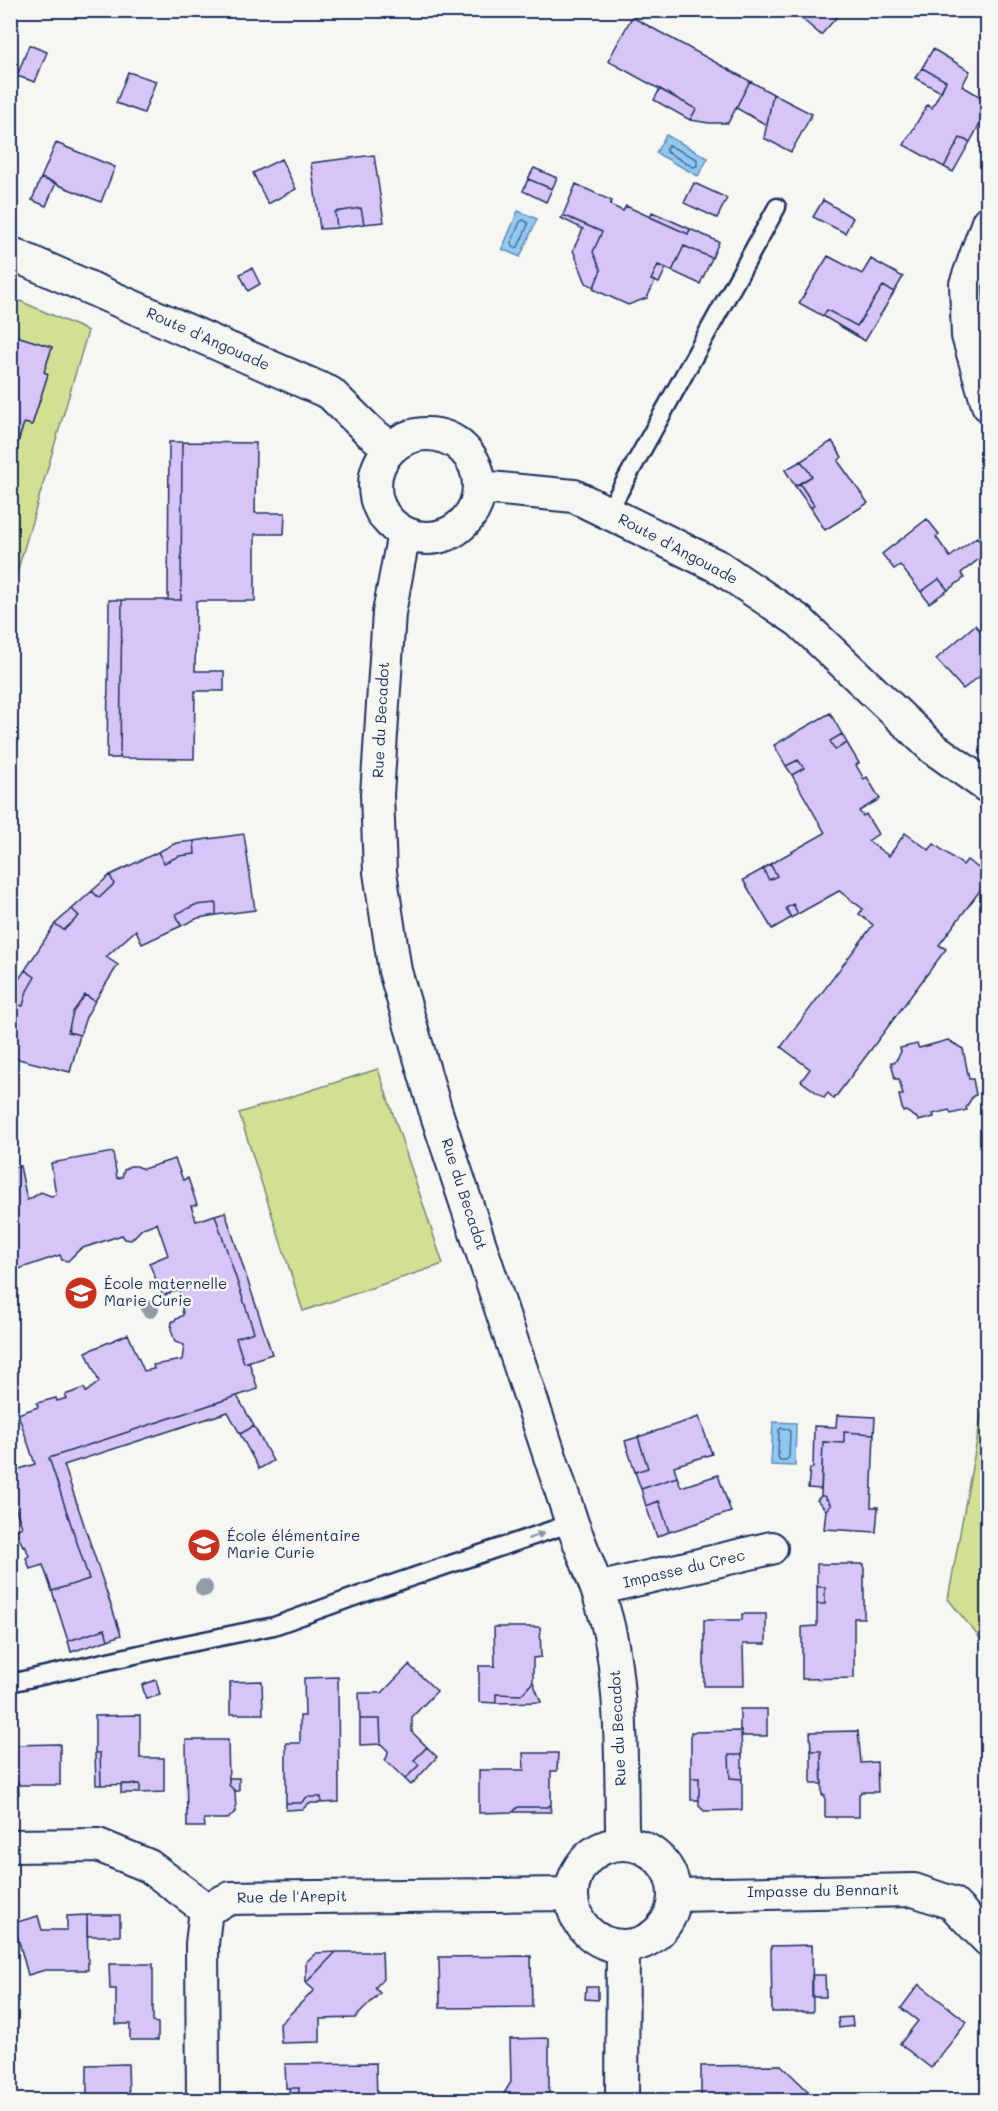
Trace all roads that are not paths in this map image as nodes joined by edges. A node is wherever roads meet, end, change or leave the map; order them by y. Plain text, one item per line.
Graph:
1 (777, 207) dead end
2 (987, 222) edge
3 (10, 254) edge
4 (987, 405) edge
5 (391, 447) junction
6 (480, 487) junction
7 (608, 512) junction
8 (404, 533) junction
9 (984, 779) edge
10 (572, 1523) junction
11 (771, 1548) dead end
12 (597, 1589) junction
13 (10, 1683) edge
14 (625, 1844) junction
15 (10, 1846) edge
16 (571, 1894) junction
17 (675, 1895) junction
18 (206, 1909) junction
19 (987, 1940) edge
20 (623, 1947) junction
21 (203, 2100) edge
22 (622, 2100) edge

1 - 7 lane
2 - 4 street
3 - 5 street, Route d'Angouade
5 - 6 street
5 - 8 street
6 - 7 street, Route d'Angouade
6 - 8 street
7 - 9 street, Route d'Angouade
8 - 10 street, Rue du Becadot
10 - 12 street, Rue du Becadot
13 -> 10 lane
11 - 12 street, Impasse du Crec
12 - 14 street, Rue du Becadot
14 - 16 street
14 - 17 street
15 - 18 street
16 - 18 street, Rue de l'Arepit
16 - 20 street
17 - 19 street, Impasse du Bennarit
17 - 20 street
18 - 21 street
20 - 22 street

